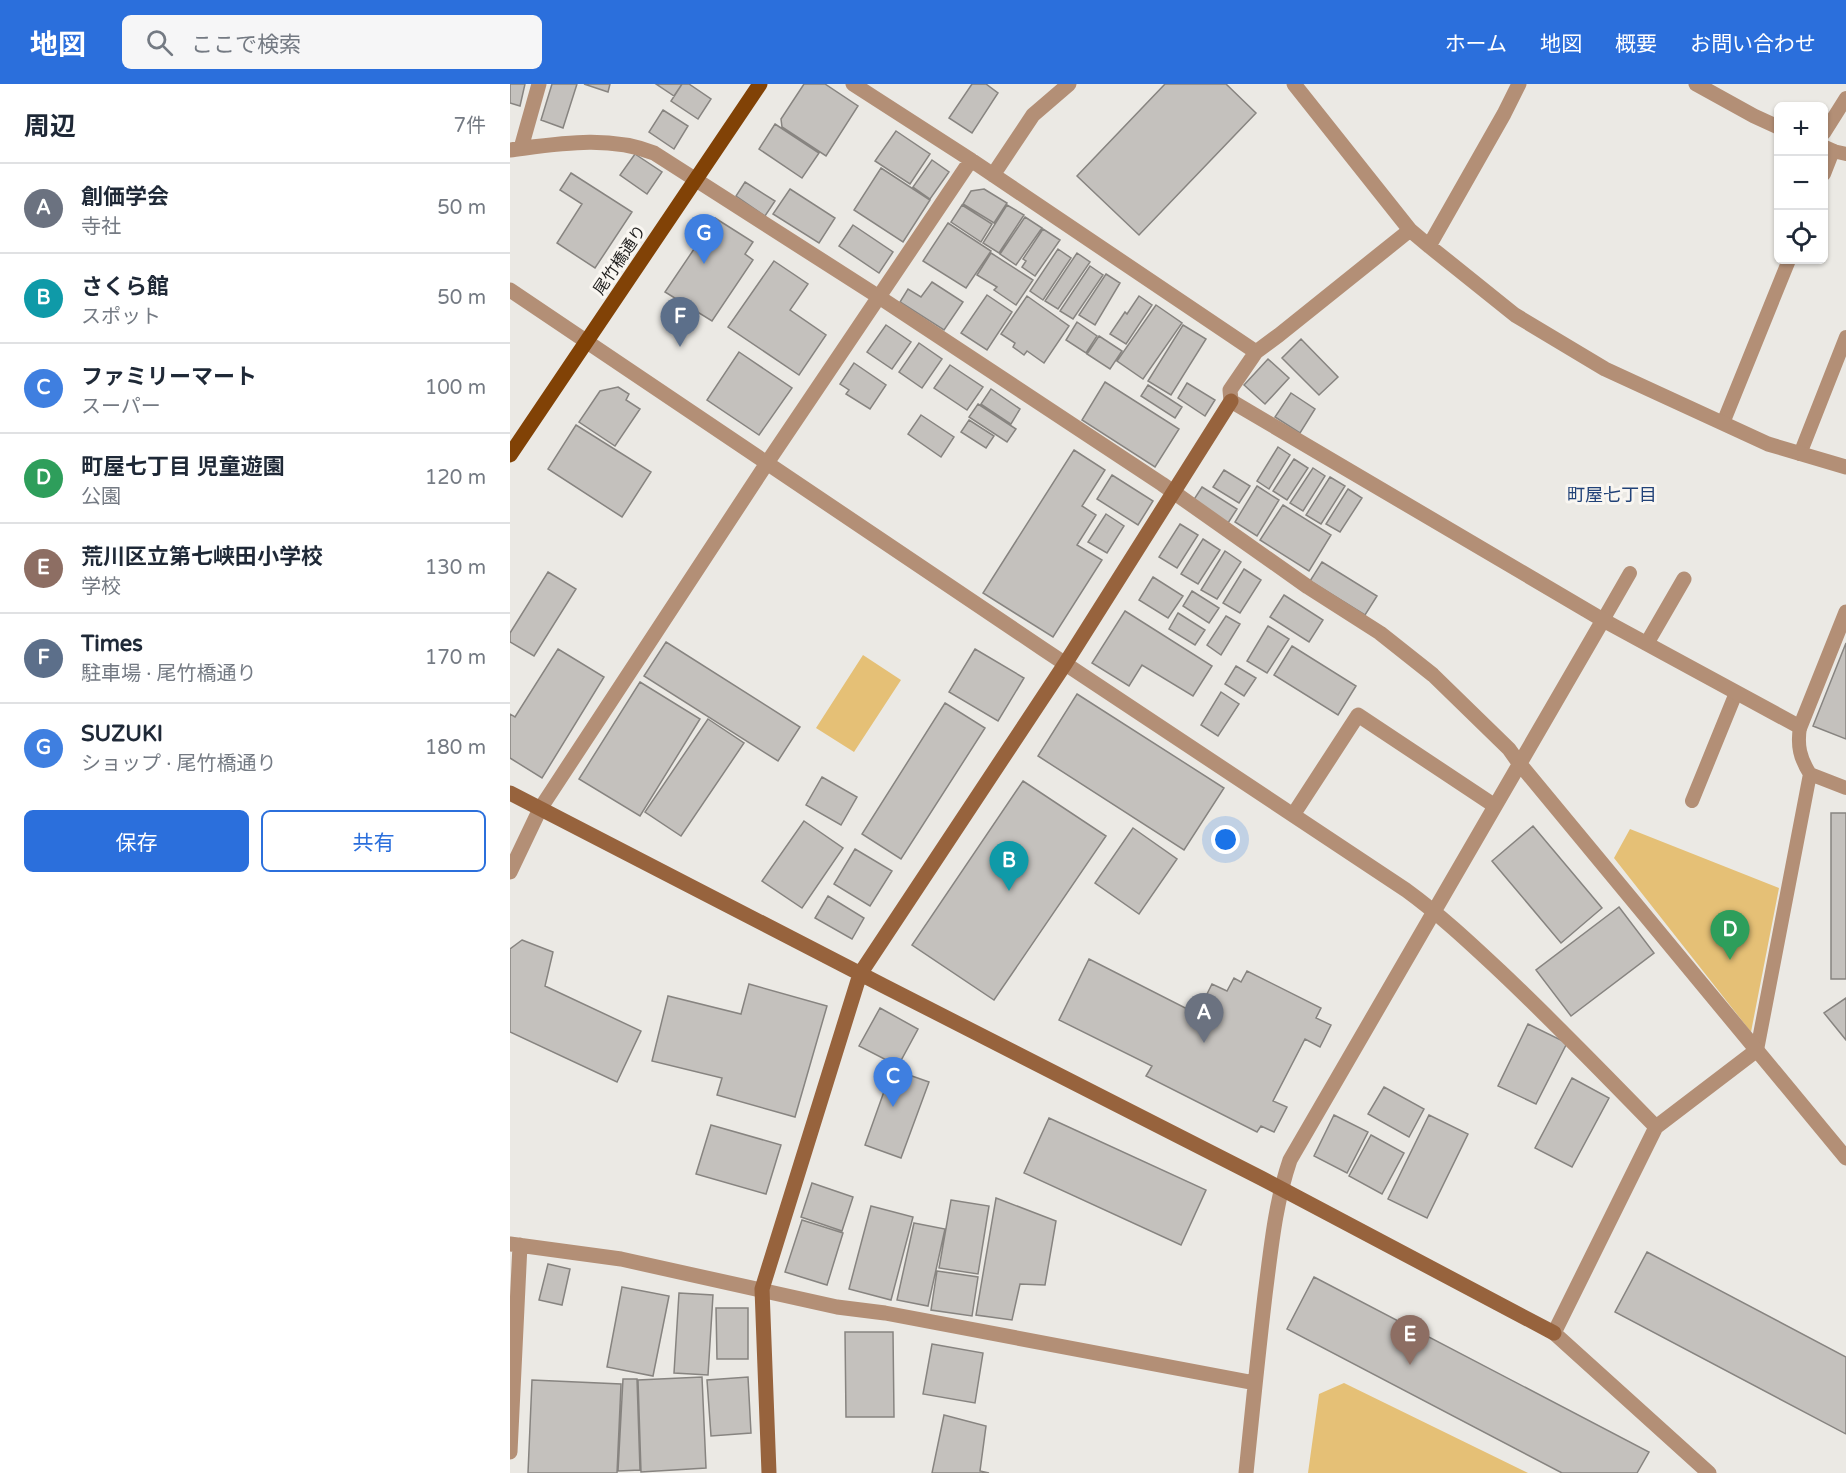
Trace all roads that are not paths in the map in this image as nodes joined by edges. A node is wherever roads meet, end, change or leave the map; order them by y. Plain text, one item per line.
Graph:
1 (539, 84) edge
2 (760, 84) edge
3 (853, 84) edge
4 (1069, 84) edge
5 (1294, 84) edge
6 (1519, 84) edge
7 (1696, 84) edge
8 (1846, 98) edge
9 (1774, 125) edge
10 (1828, 127) edge
11 (516, 149) edge
12 (1834, 151) edge
13 (971, 160) junction
14 (1828, 165) edge
15 (993, 175) junction
16 (696, 179) junction
17 (1410, 230) junction
18 (1429, 246) junction
19 (1787, 264) edge
20 (510, 290) edge
21 (879, 297) junction
22 (1846, 337) edge
23 (586, 342) junction
24 (1256, 352) junction
25 (1231, 401) junction
26 (1723, 423) junction
27 (1800, 454) junction
28 (510, 456) edge
29 (767, 463) junction
30 (1846, 467) edge
31 (1174, 492) junction
32 (1630, 573) dead end
33 (1684, 579) dead end
34 (1846, 612) edge
35 (1603, 620) junction
36 (1647, 644) junction
37 (1065, 664) junction
38 (1736, 693) junction
39 (1800, 727) junction
40 (1519, 763) junction
41 (1810, 774) junction
42 (1846, 788) edge
43 (510, 793) edge
44 (1692, 801) dead end
45 (1495, 806) junction
46 (540, 809) junction
47 (1293, 815) junction
48 (510, 872) edge
49 (1433, 910) junction
50 (860, 974) junction
51 (1757, 1050) junction
52 (1656, 1128) junction
53 (1846, 1158) edge
54 (1280, 1188) junction
55 (515, 1244) edge
56 (762, 1289) junction
57 (1554, 1333) junction
58 (1255, 1383) junction
59 (510, 1452) edge
60 (769, 1473) edge
61 (1246, 1473) edge
62 (1709, 1473) edge

1 - 11 street
2 - 16 main road, 尾竹橋通り
3 - 13 street
4 - 15 street
5 - 17 street
6 - 18 street
7 - 9 street
8 - 10 lane
11 - 16 street
12 - 14 lane
13 - 15 street
13 - 21 street
15 - 24 street
16 - 21 street
16 - 23 main road, 尾竹橋通り
17 - 18 street
17 - 24 street
18 - 26 street
19 - 26 lane
20 - 23 street
21 - 29 street
21 - 31 street
22 - 27 lane
23 - 28 main road, 尾竹橋通り
23 - 29 street
24 - 25 street
25 - 31 street
25 - 35 street
26 - 27 street
27 - 30 street
29 - 37 street
29 - 46 street
31 - 37 street
31 - 40 street
32 - 35 lane
33 - 36 street
34 - 39 street
35 - 36 street
35 - 40 street
36 - 38 street
37 - 47 street
37 - 50 street
38 - 39 street
38 - 44 lane
39 - 41 lane
40 - 45 street
40 - 51 street
41 - 42 lane
41 - 51 lane
43 - 46 street
45 - 47 street
45 - 49 street
46 - 48 street
46 - 50 street
47 - 49 street
49 - 52 street
49 - 54 street
50 - 54 street
50 - 56 street
51 - 52 street
51 - 53 street
52 - 57 street
54 - 57 street
54 - 58 street
55 - 56 street
55 - 59 street
56 - 58 street
56 - 60 street
57 - 62 street
58 - 61 street

